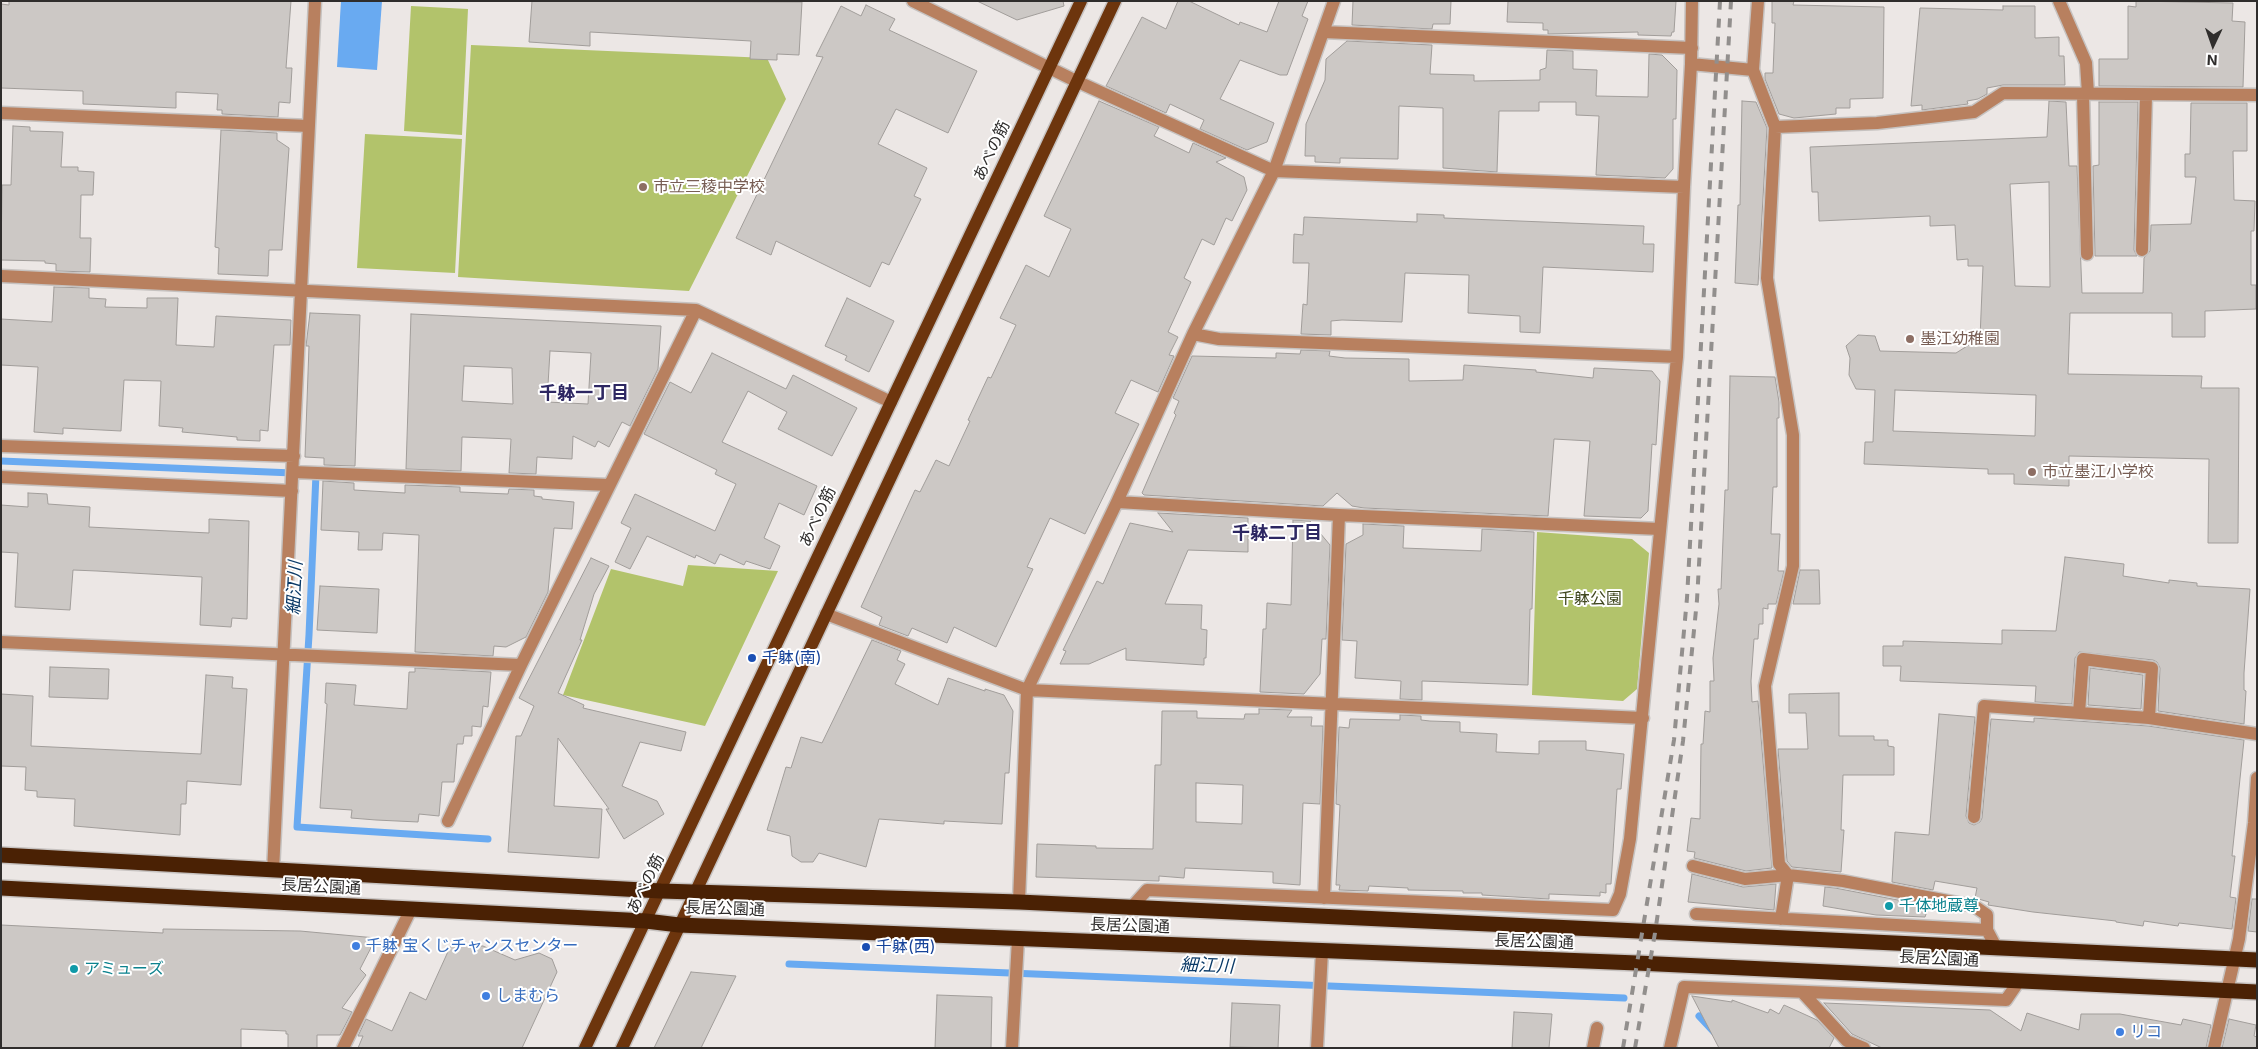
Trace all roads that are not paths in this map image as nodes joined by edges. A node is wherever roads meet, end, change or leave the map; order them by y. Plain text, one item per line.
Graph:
1 (315, 1) edge
2 (913, 1) edge
3 (1081, 1) edge
4 (1114, 1) edge
5 (1334, 1) edge
6 (1692, 1) edge
7 (1758, 1) edge
8 (2060, 1) edge
9 (1323, 32) junction
10 (1692, 48) junction
11 (1691, 64) junction
12 (1050, 68) junction
13 (1753, 70) junction
14 (1076, 81) junction
15 (2086, 94) junction
16 (2146, 95) junction
17 (2257, 95) edge
18 (1, 113) edge
19 (309, 126) junction
20 (1775, 126) junction
21 (1274, 171) junction
22 (1684, 187) junction
23 (2142, 250) dead end
24 (2087, 254) dead end
25 (1, 276) edge
26 (301, 291) junction
27 (696, 310) junction
28 (1193, 334) junction
29 (1677, 357) junction
30 (890, 402) junction
31 (1, 446) edge
32 (294, 456) junction
33 (293, 472) junction
34 (1, 477) edge
35 (609, 485) junction
36 (292, 491) junction
37 (1117, 502) junction
38 (1338, 515) junction
39 (1660, 529) junction
40 (826, 614) junction
41 (1, 642) edge
42 (284, 655) junction
43 (521, 666) junction
44 (1027, 690) junction
45 (1332, 703) junction
46 (2079, 713) junction
47 (1643, 718) junction
48 (2149, 718) junction
49 (2257, 734) edge
50 (2257, 778) edge
51 (1974, 818) dead end
52 (448, 821) dead end
53 (1, 855) edge
54 (1693, 866) dead end
55 (273, 871) junction
56 (1788, 875) junction
57 (1, 888) edge
58 (661, 890) junction
59 (695, 891) junction
60 (1324, 898) junction
61 (1019, 902) junction
62 (1130, 908) junction
63 (411, 909) junction
64 (1696, 914) dead end
65 (1781, 919) junction
66 (646, 921) junction
67 (679, 925) junction
68 (1987, 930) junction
69 (1018, 939) junction
70 (1997, 948) junction
71 (1322, 951) junction
72 (2234, 959) junction
73 (2257, 960) edge
74 (2019, 981) junction
75 (1802, 992) junction
76 (2226, 992) junction
77 (2257, 992) edge
78 (1597, 1028) dead end
79 (343, 1048) edge
80 (585, 1048) edge
81 (622, 1048) edge
82 (1012, 1048) edge
83 (1317, 1048) edge
84 (1593, 1048) edge
85 (1670, 1048) edge
86 (1864, 1048) edge
87 (2214, 1048) edge

1 - 19 street
2 - 12 street
3 - 12 main road, あべの筋
4 - 14 main road
5 - 9 street
6 - 10 street
7 - 13 street
8 - 15 street
9 - 10 street
9 - 21 street
10 - 11 street
11 - 13 street
11 - 22 street
12 - 14 street
12 - 30 main road, あべの筋
13 - 20 street
14 - 21 street
14 - 40 main road
15 - 16 street
15 - 20 street
15 - 24 street
16 - 17 street
16 - 23 street
18 - 19 street
19 - 26 street
20 - 56 street
21 - 22 street
21 - 28 street
22 - 29 street
25 - 26 street
26 - 27 street
26 - 32 street
27 - 30 street
27 - 35 street
28 - 29 street
28 - 37 street
29 - 39 street
30 - 58 main road, あべの筋
31 - 32 street
32 - 33 street
33 - 35 street
33 - 36 street
34 - 36 street
35 - 43 street
36 - 42 street
37 - 38 street
37 - 44 street
38 - 39 street
38 - 45 street
39 - 47 street
40 - 44 street
40 - 59 main road
41 - 42 street
42 - 43 street
42 - 55 street
43 - 52 street
44 - 45 street
44 - 61 street
45 - 47 street
45 - 60 street
46 - 48 street
46 - 48 street
46 - 51 street
47 - 60 street
48 - 49 street
50 - 72 street
53 - 55 highway, 長居公園通
54 - 56 street
55 - 58 highway, 長居公園通
56 - 65 street
56 - 68 street
57 - 63 highway, 長居公園通
58 - 59 highway, 長居公園通
58 - 66 main road, あべの筋
59 - 61 highway, 長居公園通
59 - 67 main road
60 - 62 street
61 - 62 highway, 長居公園通
62 - 70 highway, 長居公園通
63 - 66 highway, 長居公園通
63 - 79 street
64 - 65 street
65 - 68 street
66 - 67 highway, 長居公園通
66 - 80 main road, あべの筋
67 - 69 highway, 長居公園通
67 - 81 main road
68 - 70 street
69 - 71 highway, 長居公園通
69 - 82 street
70 - 72 highway, 長居公園通
71 - 74 highway, 長居公園通
71 - 83 street
72 - 73 highway, 長居公園通
72 - 76 street
74 - 75 street
74 - 76 highway, 長居公園通
75 - 85 street
75 - 86 street
76 - 77 highway, 長居公園通
76 - 87 street
78 - 84 street

